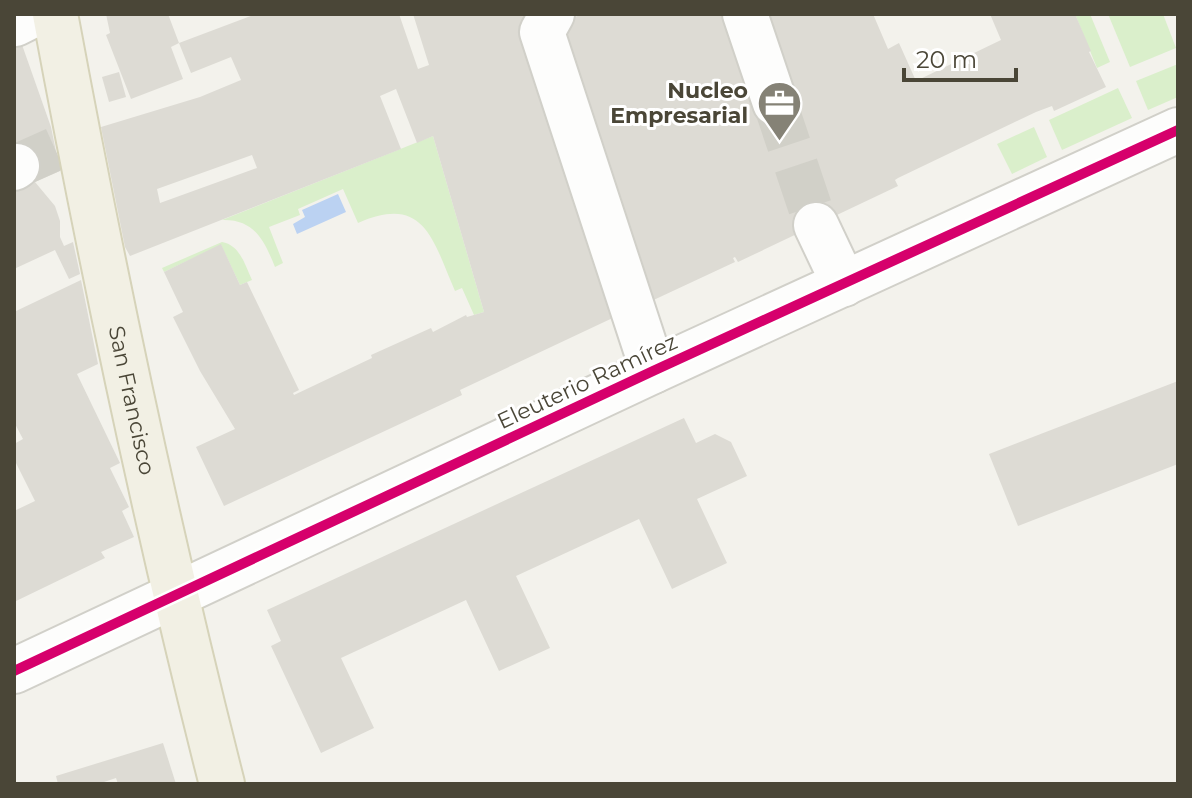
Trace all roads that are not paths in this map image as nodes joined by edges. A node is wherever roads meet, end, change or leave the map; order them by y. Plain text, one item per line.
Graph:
1 (552, 14) edge
2 (745, 14) edge
3 (35, 17) edge
4 (775, 103) tunnel mouth
5 (1178, 130) edge
6 (41, 156) edge
7 (816, 225) tunnel mouth
8 (844, 284) junction
9 (653, 371) junction
10 (174, 596) junction
11 (14, 671) edge
12 (222, 784) edge

1 - 9 street
2 - 4 street
3 - 6 main road, San Francisco
5 - 8 street, Eleuterio Ramírez
6 - 10 main road, San Francisco
7 - 8 street
8 - 9 street, Eleuterio Ramírez
9 - 10 street, Eleuterio Ramírez
10 - 11 street, Eleuterio Ramírez
10 - 12 main road, San Francisco

